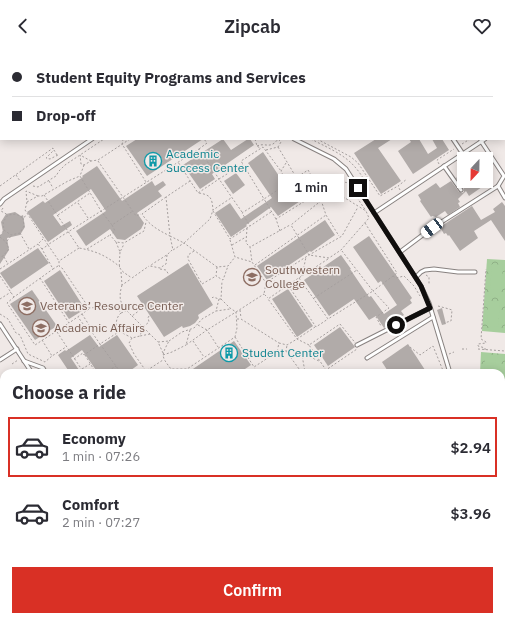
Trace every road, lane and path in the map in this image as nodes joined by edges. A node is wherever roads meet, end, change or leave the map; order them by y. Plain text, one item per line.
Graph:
1 (91, 140) edge
2 (102, 140) edge
3 (123, 140) edge
4 (128, 140) edge
5 (205, 140) edge
6 (256, 140) edge
7 (277, 140) edge
8 (279, 140) edge
9 (296, 140) edge
10 (318, 140) edge
11 (454, 140) edge
12 (468, 140) edge
13 (481, 141) joint
14 (122, 144) junction
15 (257, 146) junction
16 (458, 146) junction
17 (278, 147) junction
18 (199, 149) junction
19 (260, 149) junction
20 (54, 150) junction
21 (265, 150) junction
22 (462, 152) edge
23 (466, 152) edge
24 (57, 155) junction
25 (80, 155) junction
26 (59, 157) dead end
27 (457, 158) edge
28 (98, 160) junction
29 (91, 161) junction
30 (178, 162) junction
31 (287, 163) junction
32 (243, 164) junction
33 (84, 165) junction
34 (444, 166) junction
35 (436, 167) dead end
36 (281, 171) junction
37 (15, 174) junction
38 (80, 176) junction
39 (297, 178) junction
40 (219, 179) junction
41 (407, 180) dead end
42 (48, 181) junction
43 (190, 181) junction
44 (20, 182) dead end
45 (146, 182) junction
46 (288, 184) junction
47 (0, 186) edge
48 (32, 186) dead end
49 (398, 186) junction
50 (498, 186) junction
51 (54, 188) junction
52 (26, 190) junction
53 (461, 190) dead end
54 (321, 191) junction
55 (401, 191) dead end
56 (90, 193) junction
57 (198, 193) junction
58 (21, 194) dead end
59 (44, 194) junction
60 (329, 194) junction
61 (38, 196) junction
62 (123, 197) junction
63 (166, 197) junction
64 (232, 197) junction
65 (505, 198) edge
66 (264, 199) junction
67 (321, 200) junction
68 (27, 202) junction
69 (77, 202) junction
70 (0, 204) edge
71 (5, 207) dead end
72 (358, 207) junction
73 (213, 210) junction
74 (101, 211) junction
75 (133, 211) junction
76 (366, 211) junction
77 (271, 212) junction
78 (242, 213) junction
79 (374, 213) junction
80 (142, 214) junction
81 (8, 215) junction
82 (28, 215) junction
83 (58, 215) junction
84 (326, 215) junction
85 (23, 218) junction
86 (88, 219) junction
87 (276, 219) junction
88 (147, 222) junction
89 (364, 223) junction
90 (112, 225) junction
91 (291, 225) junction
92 (250, 226) junction
93 (247, 228) junction
94 (4, 230) junction
95 (280, 231) junction
96 (68, 232) junction
97 (20, 233) junction
98 (110, 234) junction
99 (11, 235) junction
100 (297, 235) junction
101 (170, 236) junction
102 (0, 237) edge
103 (247, 237) junction
104 (340, 237) junction
105 (44, 239) junction
106 (230, 239) junction
107 (6, 242) junction
108 (116, 242) junction
109 (184, 242) junction
110 (124, 243) junction
111 (38, 244) junction
112 (48, 245) junction
113 (232, 245) junction
114 (250, 247) junction
115 (79, 248) junction
116 (42, 249) junction
117 (86, 249) junction
118 (29, 250) junction
119 (172, 250) junction
120 (194, 250) junction
121 (341, 250) junction
122 (120, 252) junction
123 (400, 252) junction
124 (167, 255) junction
125 (309, 255) junction
126 (3, 256) junction
127 (0, 257) edge
128 (235, 257) junction
129 (306, 257) junction
130 (329, 258) junction
131 (59, 261) junction
132 (252, 262) junction
133 (8, 264) junction
134 (59, 266) junction
135 (150, 266) junction
136 (228, 266) junction
137 (255, 266) junction
138 (120, 267) junction
139 (217, 267) junction
140 (160, 268) junction
141 (0, 269) edge
142 (53, 269) junction
143 (486, 269) dead end
144 (357, 270) junction
145 (121, 271) junction
146 (475, 272) dead end
147 (169, 275) dead end
148 (426, 275) dead end
149 (0, 276) edge
150 (216, 276) junction
151 (302, 276) junction
152 (393, 276) junction
153 (416, 277) junction
154 (40, 278) junction
155 (132, 278) junction
156 (299, 278) junction
157 (222, 280) junction
158 (270, 280) junction
159 (266, 283) junction
160 (429, 284) dead end
161 (122, 285) junction
162 (288, 285) junction
163 (10, 292) junction
164 (373, 292) junction
165 (264, 294) junction
166 (420, 296) dead end
167 (14, 297) junction
168 (212, 298) dead end
169 (314, 298) junction
170 (0, 299) edge
171 (220, 299) junction
172 (268, 299) junction
173 (122, 304) junction
174 (115, 306) junction
175 (438, 306) dead end
176 (144, 307) dead end
177 (89, 308) junction
178 (230, 308) junction
179 (430, 308) junction
180 (240, 309) junction
181 (126, 311) junction
182 (216, 311) junction
183 (236, 312) junction
184 (121, 313) junction
185 (0, 314) edge
186 (81, 314) junction
187 (132, 316) junction
188 (150, 316) dead end
189 (77, 317) junction
190 (433, 317) junction
191 (237, 319) junction
192 (241, 319) junction
193 (328, 319) junction
194 (69, 323) junction
195 (444, 323) dead end
196 (0, 324) edge
197 (192, 325) dead end
198 (198, 325) junction
199 (143, 327) junction
200 (316, 327) junction
201 (89, 328) junction
202 (194, 328) junction
203 (190, 330) junction
204 (207, 330) junction
205 (56, 331) junction
206 (120, 331) junction
207 (384, 331) junction
208 (150, 334) junction
209 (140, 336) junction
210 (235, 337) junction
211 (132, 338) junction
212 (42, 340) junction
213 (297, 340) junction
214 (169, 341) junction
215 (192, 341) junction
216 (158, 343) junction
217 (279, 343) junction
218 (100, 344) junction
219 (186, 345) junction
220 (287, 345) junction
221 (308, 345) junction
222 (357, 345) junction
223 (67, 347) junction
224 (410, 347) dead end
225 (218, 348) junction
226 (462, 349) dead end
227 (467, 349) dead end
228 (478, 349) dead end
229 (17, 350) junction
230 (485, 350) junction
231 (286, 351) junction
232 (505, 351) edge
233 (277, 352) junction
234 (454, 352) dead end
235 (163, 354) junction
236 (449, 354) dead end
237 (84, 355) junction
238 (52, 356) junction
239 (204, 358) junction
240 (367, 358) dead end
241 (74, 359) junction
242 (163, 359) junction
243 (0, 360) edge
244 (18, 360) dead end
245 (24, 361) junction
246 (320, 361) junction
247 (12, 364) dead end
248 (90, 364) junction
249 (116, 366) junction
250 (254, 367) joint
251 (29, 369) edge
252 (44, 369) edge
253 (82, 369) joint
254 (93, 369) edge
255 (111, 369) edge
256 (118, 369) edge
257 (145, 369) edge
258 (149, 369) edge
259 (171, 369) joint
260 (299, 369) edge
261 (304, 369) edge
262 (325, 369) edge
263 (327, 369) edge
264 (442, 369) edge
265 (449, 369) edge

1 - 70 lane
2 - 25 path
3 - 14 path
4 - 14 path
5 - 18 path
6 - 15 path
7 - 15 path
8 - 17 path
9 - 79 lane
10 - 49 path
11 - 16 lane
12 - 16 path
13 - 23 lane
13 - 50 lane
14 - 28 path
14 - 45 path
15 - 19 path
16 - 22 lane
16 - 35 path
17 - 21 path
17 - 31 path
18 - 30 path
18 - 40 path
19 - 21 path
19 - 32 path
20 - 24 path
20 - 24 path
20 - 37 path
21 - 36 path
24 - 26 path
25 - 29 path
25 - 33 path
25 - 42 path
27 - 34 lane
28 - 29 path
28 - 62 path
29 - 33 path
30 - 43 path
30 - 45 path
31 - 36 path
31 - 39 path
32 - 40 path
32 - 66 path
33 - 38 path
34 - 53 lane
34 - 79 lane
36 - 46 path
37 - 44 path
37 - 47 path
38 - 51 path
38 - 56 path
39 - 46 path
39 - 54 path
40 - 57 path
40 - 64 path
41 - 49 path
42 - 48 path
42 - 51 path
43 - 57 path
43 - 63 path
45 - 62 path
46 - 66 path
49 - 55 path
50 - 65 lane
50 - 123 lane
51 - 59 path
52 - 58 path
52 - 61 path
52 - 68 path
54 - 60 path
54 - 87 path
56 - 69 path
56 - 74 path
57 - 73 path
59 - 61 path
59 - 83 path
60 - 67 path
60 - 72 path
60 - 76 path
61 - 68 path
62 - 74 path
62 - 75 path
63 - 80 path
63 - 101 path
64 - 73 path
64 - 78 path
66 - 77 path
66 - 78 path
67 - 84 path
67 - 91 path
68 - 82 path
69 - 83 path
69 - 86 path
71 - 81 path
72 - 76 path
72 - 104 path
73 - 106 path
73 - 109 path
74 - 86 path
74 - 90 path
75 - 80 path
75 - 90 path
76 - 89 path
77 - 87 path
77 - 92 path
78 - 92 path
79 - 123 lane
80 - 88 path
81 - 85 path
81 - 94 path
82 - 85 path
82 - 105 path
83 - 96 path
84 - 100 path
84 - 104 path
85 - 97 path
86 - 96 path
87 - 95 path
88 - 101 path
88 - 110 path
89 - 121 path
89 - 152 path
90 - 98 path
91 - 95 path
91 - 100 path
92 - 93 path
93 - 103 path
93 - 106 path
94 - 99 path
94 - 102 path
95 - 114 path
96 - 112 path
96 - 115 path
97 - 99 path
97 - 118 path
98 - 108 path
98 - 117 path
99 - 107 path
100 - 125 path
100 - 137 path
101 - 109 path
101 - 119 path
102 - 107 path
103 - 113 path
103 - 114 path
104 - 125 path
105 - 111 path
105 - 112 path
106 - 113 path
107 - 126 path
108 - 110 path
108 - 122 path
109 - 119 path
109 - 120 path
110 - 122 path
111 - 116 path
111 - 118 path
112 - 116 path
112 - 131 path
113 - 128 path
114 - 132 path
115 - 117 path
115 - 131 path
116 - 142 path
117 - 138 path
118 - 133 path
119 - 124 path
120 - 139 path
120 - 150 path
121 - 130 path
121 - 144 path
122 - 138 path
123 - 153 lane
124 - 135 path
124 - 140 path
125 - 129 path
125 - 130 path
126 - 127 path
126 - 133 path
128 - 132 path
128 - 136 path
129 - 151 path
129 - 158 path
130 - 151 path
131 - 134 path
132 - 137 path
133 - 141 path
134 - 142 path
134 - 177 path
135 - 140 path
135 - 155 path
136 - 139 path
136 - 157 path
137 - 159 path
138 - 145 path
139 - 150 path
140 - 147 path
142 - 154 path
143 - 230 path
144 - 164 path
144 - 169 path
145 - 155 path
145 - 161 path
146 - 153 lane
148 - 160 path
149 - 163 path
150 - 157 path
151 - 156 path
152 - 164 path
152 - 166 path
153 - 179 lane
154 - 167 path
154 - 194 path
155 - 161 path
156 - 162 path
156 - 169 path
157 - 171 path
158 - 159 path
158 - 162 path
159 - 165 path
161 - 173 path
162 - 172 path
162 - 200 path
163 - 167 path
163 - 170 path
164 - 193 path
164 - 207 path
165 - 172 path
165 - 180 path
167 - 212 path
168 - 171 path
169 - 193 path
171 - 178 path
171 - 182 path
172 - 213 path
173 - 174 path
173 - 181 path
174 - 177 path
174 - 184 path
175 - 195 path
176 - 187 path
177 - 186 path
178 - 182 path
178 - 183 path
179 - 190 lane
179 - 207 lane
180 - 183 path
180 - 192 path
181 - 184 path
181 - 187 path
182 - 198 path
183 - 191 path
183 - 204 path
184 - 206 path
185 - 238 path
186 - 189 path
186 - 201 path
187 - 199 path
188 - 199 path
189 - 194 path
189 - 201 path
190 - 240 lane
190 - 265 lane
191 - 192 path
191 - 210 path
192 - 217 path
193 - 200 path
194 - 205 path
196 - 229 lane
197 - 202 path
198 - 202 path
198 - 204 path
199 - 208 path
199 - 209 path
200 - 213 path
201 - 218 path
202 - 203 path
203 - 214 path
203 - 219 path
204 - 215 path
204 - 225 path
205 - 212 path
205 - 223 path
206 - 211 path
206 - 218 path
207 - 222 lane
208 - 209 path
208 - 216 path
209 - 211 path
210 - 225 path
210 - 250 path
211 - 257 path
212 - 238 path
213 - 220 path
213 - 221 path
214 - 216 path
214 - 235 path
215 - 219 path
215 - 239 path
216 - 235 path
217 - 220 path
217 - 233 path
218 - 237 path
218 - 249 path
219 - 235 path
220 - 231 path
221 - 222 path
221 - 246 path
222 - 263 path
223 - 238 path
223 - 241 path
224 - 264 path
225 - 239 path
226 - 227 path
228 - 230 path
229 - 243 lane
229 - 245 lane
230 - 232 path
231 - 233 path
231 - 260 path
233 - 250 path
234 - 236 path
235 - 242 path
237 - 241 path
237 - 248 path
239 - 259 path
241 - 253 path
242 - 258 path
242 - 259 path
244 - 247 path
245 - 251 lane
245 - 252 lane
246 - 261 path
246 - 262 path
248 - 253 path
248 - 254 path
249 - 255 path
249 - 256 path

